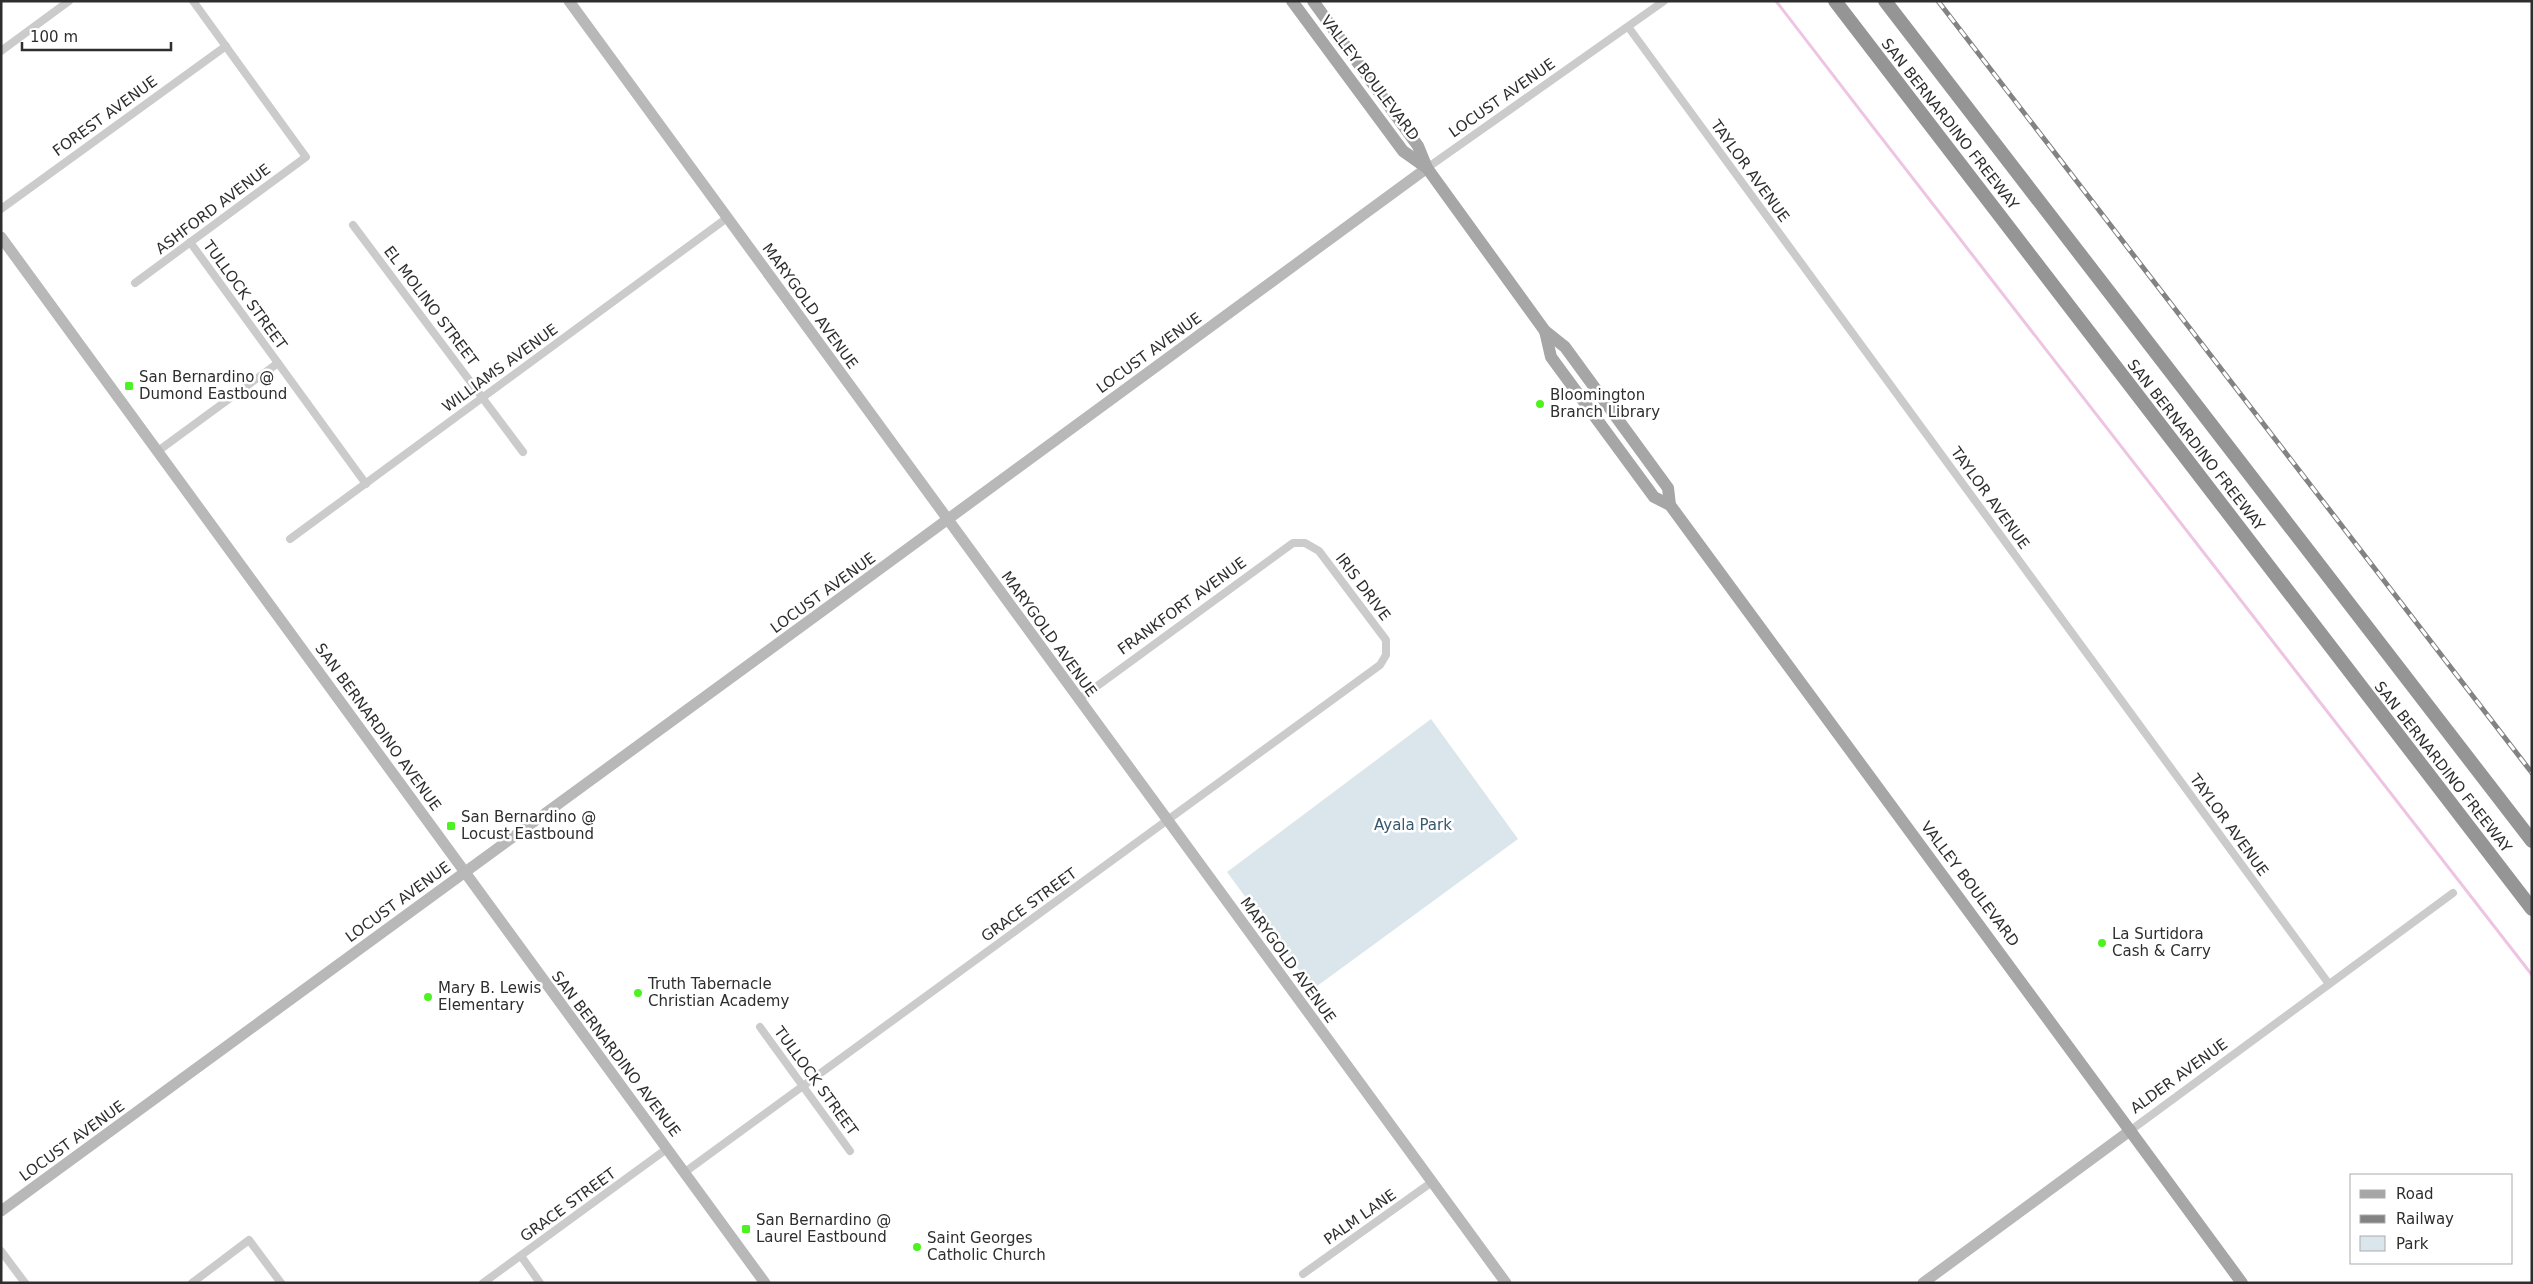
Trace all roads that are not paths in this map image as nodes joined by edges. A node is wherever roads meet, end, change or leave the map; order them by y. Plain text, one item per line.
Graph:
1 (69, 1) edge
2 (193, 1) edge
3 (569, 1) edge
4 (1292, 1) edge
5 (1313, 1) edge
6 (1664, 1) edge
7 (1835, 1) edge
8 (1886, 1) edge
9 (1629, 28) junction
10 (226, 46) junction
11 (1, 51) edge
12 (1427, 168) junction
13 (1, 209) edge
14 (728, 218) junction
15 (353, 225) dead end
16 (1, 237) edge
17 (190, 242) junction
18 (135, 283) dead end
19 (278, 363) junction
20 (482, 398) junction
21 (158, 451) junction
22 (523, 452) dead end
23 (366, 484) junction
24 (948, 520) junction
25 (290, 540) dead end
26 (1305, 542) joint
27 (1386, 655) joint
28 (1078, 700) junction
29 (1167, 821) junction
30 (2532, 841) edge
31 (465, 871) junction
32 (2453, 893) dead end
33 (2532, 909) edge
34 (2329, 984) junction
35 (760, 1027) dead end
36 (802, 1088) junction
37 (2131, 1130) junction
38 (668, 1148) junction
39 (850, 1151) dead end
40 (685, 1172) junction
41 (1432, 1182) junction
42 (1, 1211) edge
43 (1, 1251) edge
44 (521, 1256) junction
45 (1302, 1274) dead end
46 (25, 1283) edge
47 (192, 1283) edge
48 (281, 1283) edge
49 (483, 1283) edge
50 (540, 1283) edge
51 (766, 1283) edge
52 (1506, 1283) edge
53 (1923, 1283) edge
54 (2242, 1283) edge

1 - 11 street
2 - 10 street
3 - 14 street, MARYGOLD AVENUE
4 - 12 main road, VALLEY BOULEVARD
5 - 12 main road, VALLEY BOULEVARD
6 - 9 street, LOCUST AVENUE
7 - 33 highway, SAN BERNARDINO FREEWAY
8 - 30 highway, SAN BERNARDINO FREEWAY
9 - 12 street, LOCUST AVENUE
9 - 34 street, TAYLOR AVENUE
10 - 13 street, FOREST AVENUE
10 - 17 street, ASHFORD AVENUE
12 - 24 street, LOCUST AVENUE
12 - 37 main road, VALLEY BOULEVARD
14 - 20 street, WILLIAMS AVENUE
14 - 24 street, MARYGOLD AVENUE
15 - 20 street, EL MOLINO STREET
16 - 21 street, SAN BERNARDINO AVENUE
17 - 18 street, ASHFORD AVENUE
17 - 19 street, TULLOCK STREET
19 - 21 street
19 - 23 street, TULLOCK STREET
20 - 22 street, EL MOLINO STREET
20 - 23 street, WILLIAMS AVENUE
21 - 31 street, SAN BERNARDINO AVENUE
23 - 25 street, WILLIAMS AVENUE
24 - 28 street, MARYGOLD AVENUE
24 - 31 street, LOCUST AVENUE
26 - 27 street, IRIS DRIVE
26 - 28 street, FRANKFORT AVENUE
27 - 29 street, GRACE STREET
28 - 29 street, MARYGOLD AVENUE
29 - 36 street, GRACE STREET
29 - 41 street, MARYGOLD AVENUE
31 - 38 street, SAN BERNARDINO AVENUE
31 - 42 street, LOCUST AVENUE
32 - 34 street, ALDER AVENUE
34 - 37 street, ALDER AVENUE
35 - 36 street, TULLOCK STREET
36 - 39 street, TULLOCK STREET
36 - 40 street, GRACE STREET
37 - 53 street, ALDER AVENUE
37 - 54 main road, VALLEY BOULEVARD
38 - 40 street, SAN BERNARDINO AVENUE
38 - 44 street, GRACE STREET
40 - 51 street, SAN BERNARDINO AVENUE
41 - 45 street, PALM LANE
41 - 52 street, MARYGOLD AVENUE
43 - 46 street
44 - 49 street, GRACE STREET
44 - 50 street
47 - 48 street

